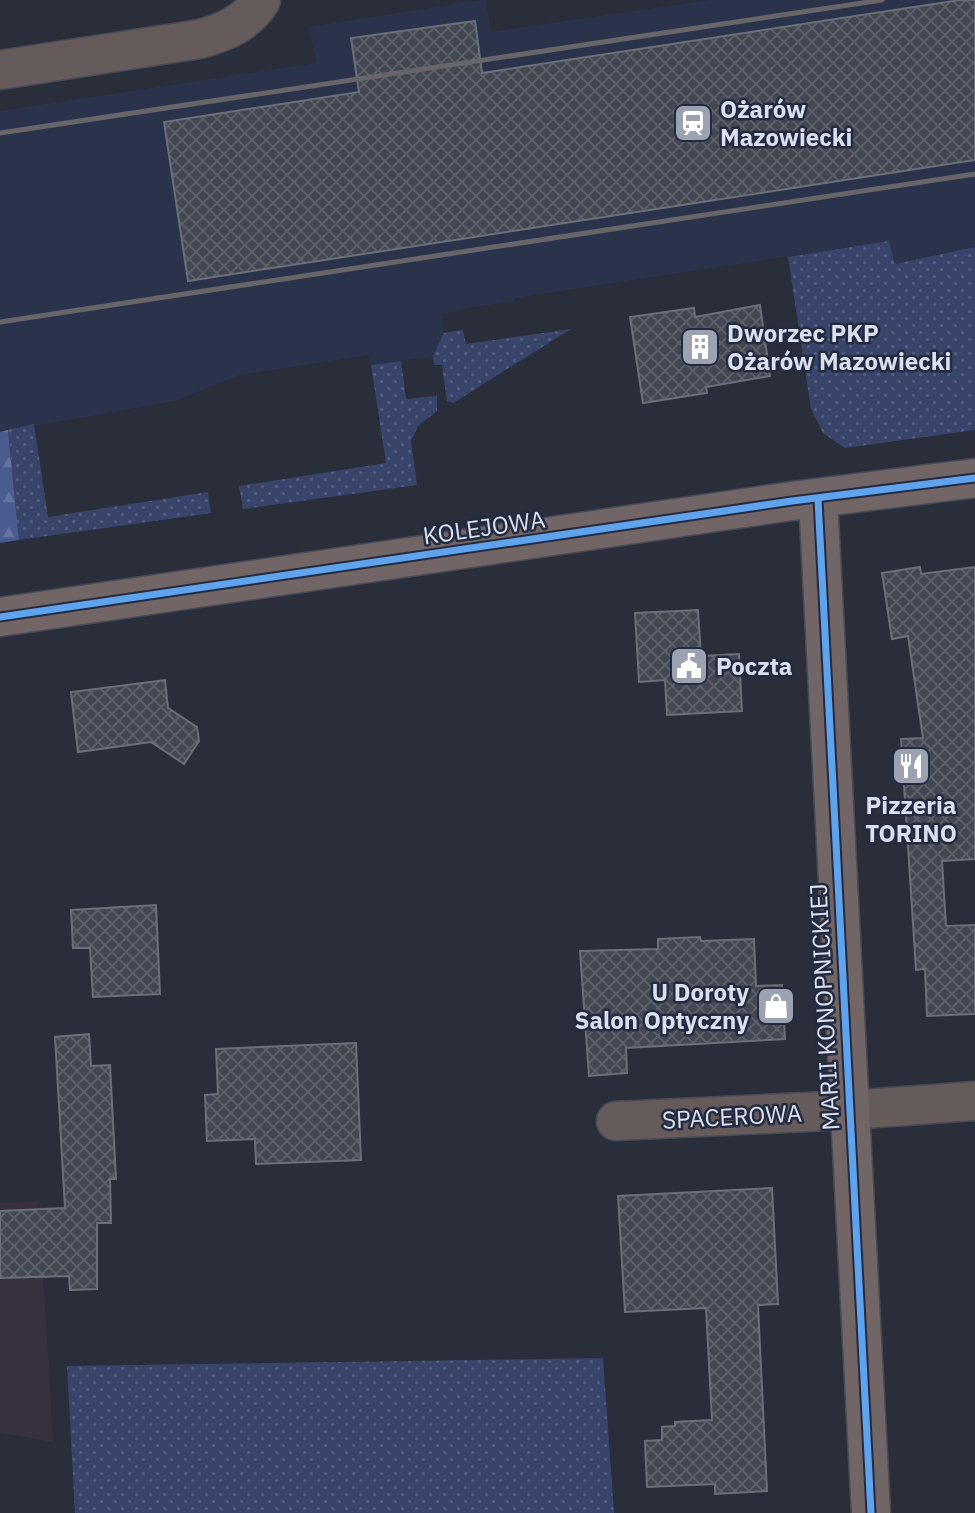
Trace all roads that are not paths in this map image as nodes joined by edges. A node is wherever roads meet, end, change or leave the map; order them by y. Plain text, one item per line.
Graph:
1 (261, 0) edge
2 (0, 70) edge
3 (975, 478) edge
4 (818, 499) junction
5 (0, 617) edge
6 (975, 1101) edge
7 (849, 1110) junction
8 (616, 1121) dead end
9 (871, 1513) edge

1 - 2 street
3 - 4 street, KOLEJOWA
4 - 5 street, KOLEJOWA
4 - 7 street, MARII KONOPNICKIEJ
6 - 7 street, SPACEROWA
7 - 8 street, SPACEROWA
7 - 9 street, MARII KONOPNICKIEJ

